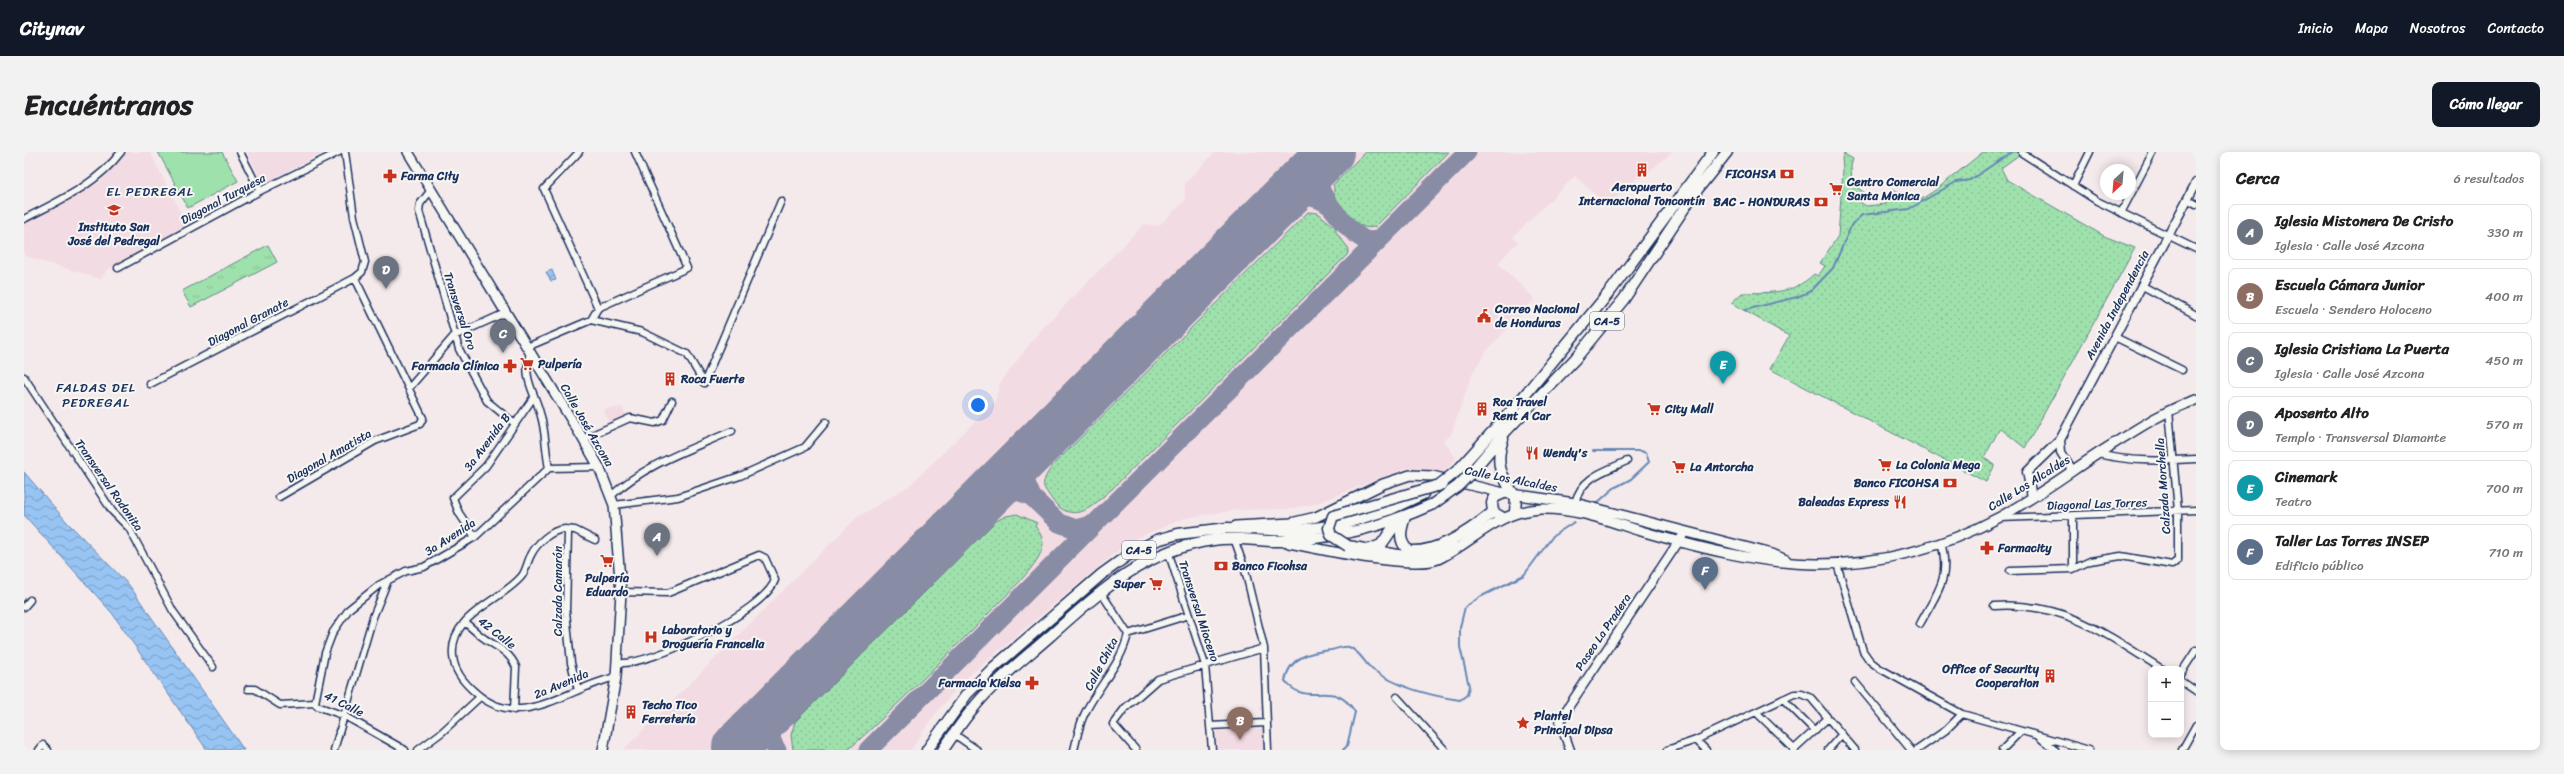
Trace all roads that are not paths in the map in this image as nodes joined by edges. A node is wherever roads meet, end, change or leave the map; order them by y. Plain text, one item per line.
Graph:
1 (121, 152) edge
2 (240, 152) edge
3 (339, 152) edge
4 (345, 152) edge
5 (408, 152) edge
6 (579, 152) edge
7 (635, 152) edge
8 (1713, 152) edge
9 (1727, 152) edge
10 (2090, 152) edge
11 (2153, 152) edge
12 (2022, 153) dead end
13 (2196, 182) edge
14 (2073, 186) junction
15 (431, 190) junction
16 (260, 191) junction
17 (2187, 199) junction
18 (780, 201) dead end
19 (2196, 204) edge
20 (2121, 213) junction
21 (24, 219) edge
22 (2168, 234) junction
23 (2196, 249) edge
24 (118, 268) dead end
25 (355, 278) junction
26 (2141, 285) junction
27 (598, 308) junction
28 (505, 313) junction
29 (2196, 315) edge
30 (591, 320) junction
31 (454, 336) junction
32 (2115, 337) junction
33 (528, 350) junction
34 (2182, 370) dead end
35 (24, 377) edge
36 (150, 384) dead end
37 (410, 387) junction
38 (533, 398) junction
39 (2196, 400) edge
40 (672, 401) dead end
41 (2169, 410) junction
42 (826, 422) dead end
43 (515, 424) junction
44 (732, 431) dead end
45 (1506, 431) junction
46 (583, 439) junction
47 (2060, 440) junction
48 (2098, 454) junction
49 (2196, 459) edge
50 (2174, 460) junction
51 (1627, 462) dead end
52 (599, 467) junction
53 (549, 468) junction
54 (2072, 470) junction
55 (1443, 484) junction
56 (1508, 493) junction
57 (611, 496) junction
58 (279, 497) dead end
59 (2032, 497) junction
60 (1575, 503) junction
61 (614, 505) junction
62 (2196, 510) edge
63 (2178, 511) junction
64 (1493, 512) junction
65 (1515, 512) junction
66 (1402, 517) junction
67 (2072, 517) junction
68 (1503, 518) junction
69 (1999, 518) junction
70 (1228, 528) junction
71 (565, 529) junction
72 (1685, 532) junction
73 (475, 537) junction
74 (1234, 538) junction
75 (595, 540) dead end
76 (1679, 540) junction
77 (1281, 541) junction
78 (1941, 542) junction
79 (1456, 548) junction
80 (1366, 550) junction
81 (1168, 551) junction
82 (1791, 562) junction
83 (1837, 564) junction
84 (2073, 570) junction
85 (2010, 571) dead end
86 (388, 580) junction
87 (1100, 591) junction
88 (621, 592) junction
89 (30, 600) dead end
90 (1994, 606) dead end
91 (24, 607) edge
92 (1189, 614) junction
93 (465, 622) junction
94 (1920, 624) dead end
95 (1128, 634) junction
96 (1264, 648) junction
97 (2196, 650) edge
98 (617, 663) junction
99 (1205, 665) junction
100 (2157, 666) edge
101 (213, 667) dead end
102 (2184, 668) edge
103 (616, 677) junction
104 (1855, 682) dead end
105 (2184, 683) edge
106 (248, 688) dead end
107 (578, 690) junction
108 (2196, 691) edge
109 (480, 697) junction
110 (1397, 697) dead end
111 (1783, 699) junction
112 (315, 702) junction
113 (514, 710) junction
114 (1756, 712) junction
115 (1962, 714) junction
116 (345, 716) junction
117 (1828, 718) junction
118 (1266, 723) junction
119 (2196, 725) edge
120 (1211, 726) junction
121 (1815, 731) junction
122 (2021, 731) junction
123 (954, 734) junction
124 (1842, 734) junction
125 (2038, 735) junction
126 (1696, 740) junction
127 (604, 749) edge
128 (334, 750) edge
129 (404, 750) edge
130 (418, 750) edge
131 (927, 750) edge
132 (943, 750) edge
133 (977, 750) edge
134 (1074, 750) edge
135 (1136, 750) edge
136 (1212, 750) edge
137 (1268, 750) edge
138 (1445, 750) edge
139 (1570, 750) edge
140 (1667, 750) edge
141 (1706, 750) edge
142 (1794, 750) edge
143 (1828, 750) edge
144 (1855, 750) edge
145 (1911, 750) edge
146 (1917, 750) edge
147 (2002, 750) edge
148 (2055, 750) edge
149 (2089, 750) edge
150 (2182, 750) edge

1 - 21 street
2 - 16 street
3 - 16 street, Diagonal Turquesa
4 - 25 street
5 - 15 main road, Calle José Azcona
6 - 27 street
7 - 27 street
8 - 55 main road, CA-5, bridge
9 - 45 main road, CA-5
10 - 14 street
11 - 20 street
12 - 14 street
13 - 17 street, Avenida Independencia
14 - 20 street
15 - 28 main road, Calle José Azcona
15 - 31 street, Transversal Oro
16 - 24 street, Diagonal Turquesa
17 - 19 street
17 - 22 street, Avenida Independencia
18 - 30 street
20 - 22 street
22 - 23 street
22 - 26 street, Avenida Independencia
25 - 36 street, Diagonal Granate
25 - 37 street
26 - 29 street
26 - 32 street, Avenida Independencia
27 - 30 street
28 - 31 street
28 - 33 main road, Calle José Azcona
30 - 33 street
31 - 37 street
31 - 43 street, Transversal Oro
32 - 34 street
32 - 47 street, Avenida Independencia
33 - 38 street
33 - 46 main road, Calle José Azcona
35 - 101 street, Transversal Rodonita
37 - 58 street, Diagonal Amatista
38 - 43 street, 3a Avenida B
38 - 53 street
39 - 41 main road, Calle Los Alcaldes
40 - 46 street
41 - 48 main road, Calle Los Alcaldes
41 - 50 street, Calzada Morchella
42 - 61 street
43 - 73 street, 3a Avenida B
44 - 57 street
45 - 56 main road
45 - 66 main road, CA-5, bridge
46 - 52 main road, Calle José Azcona
47 - 54 street
47 - 59 street, Avenida Independencia
48 - 50 street
48 - 54 main road, Calle Los Alcaldes
49 - 50 street
50 - 63 street, Calzada Morchella
51 - 60 street
52 - 53 street
52 - 57 main road, Calle José Azcona
53 - 73 street, 3a Avenida
54 - 59 main road, Calle Los Alcaldes
55 - 70 main road, CA-5, bridge
55 - 80 main road, bridge
56 - 60 main road, Calle Los Alcaldes
56 - 64 main road
56 - 65 main road
56 - 70 main road, Calle Los Alcaldes
57 - 61 main road, Calle José Azcona
59 - 69 main road, Calle Los Alcaldes
60 - 72 main road, Calle Los Alcaldes
61 - 88 main road, Calle José Azcona
62 - 63 street, Diagonal Las Torres
63 - 67 street, Diagonal Las Torres
63 - 84 street, Calzada Morchella
64 - 66 main road
64 - 68 main road
65 - 68 main road, Calle Los Alcaldes
65 - 76 main road, Calle Los Alcaldes
66 - 77 main road, CA-5
66 - 80 main road
67 - 69 street, Diagonal Las Torres
67 - 84 street
68 - 79 main road, Calle Los Alcaldes
69 - 78 main road, Calle Los Alcaldes
70 - 131 main road, CA-5
71 - 75 street
71 - 93 street, Calzada Camarón
71 - 107 street, Calzada Camarón
72 - 76 street, Paseo La Pradera
72 - 82 main road, Calle Los Alcaldes
73 - 86 street, 3a Avenida
74 - 77 main road, CA-5
74 - 81 main road, CA-5
74 - 96 street
76 - 82 main road, Calle Los Alcaldes
76 - 139 street, Paseo La Pradera
77 - 79 main road, Calle Los Alcaldes
78 - 83 main road, Calle Los Alcaldes
78 - 94 street
79 - 80 main road
81 - 87 main road, CA-5
81 - 92 street, Transversal Mioceno
82 - 83 main road, Calle Los Alcaldes
83 - 115 street
84 - 85 street
86 - 112 street, 3a Avenida
86 - 116 street
87 - 95 street, Calle Chita
87 - 123 main road, CA-5
88 - 98 main road, Calle José Azcona
88 - 98 street
89 - 91 street
90 - 100 street
92 - 95 street
92 - 99 street, Transversal Mioceno
93 - 109 street, Calzada Camarón
93 - 113 street, 42 Calle
95 - 134 street, Calle Chita
96 - 99 street
96 - 118 street
97 - 102 street
98 - 103 main road, Calle José Azcona
99 - 120 street, Transversal Mioceno
99 - 135 street
103 - 107 street, 2a Avenida
103 - 127 main road, Calle José Azcona
104 - 145 street
105 - 108 street
106 - 112 street, 41 Calle
107 - 113 street, 2a Avenida
109 - 113 street, 2a Avenida
109 - 130 street
110 - 138 street
111 - 114 street
111 - 117 street
111 - 121 street
112 - 116 street, 41 Calle
114 - 126 street
114 - 142 street
115 - 122 street
115 - 146 street
116 - 128 street
116 - 129 street, 41 Calle
117 - 121 street
117 - 124 street
118 - 120 street
118 - 137 street
119 - 150 street
120 - 136 street, Transversal Mioceno
121 - 142 street
122 - 125 street
122 - 147 street
123 - 132 main road, CA-5
123 - 133 street
124 - 143 street
124 - 144 street
125 - 148 street
125 - 149 street
126 - 140 street
126 - 141 street

